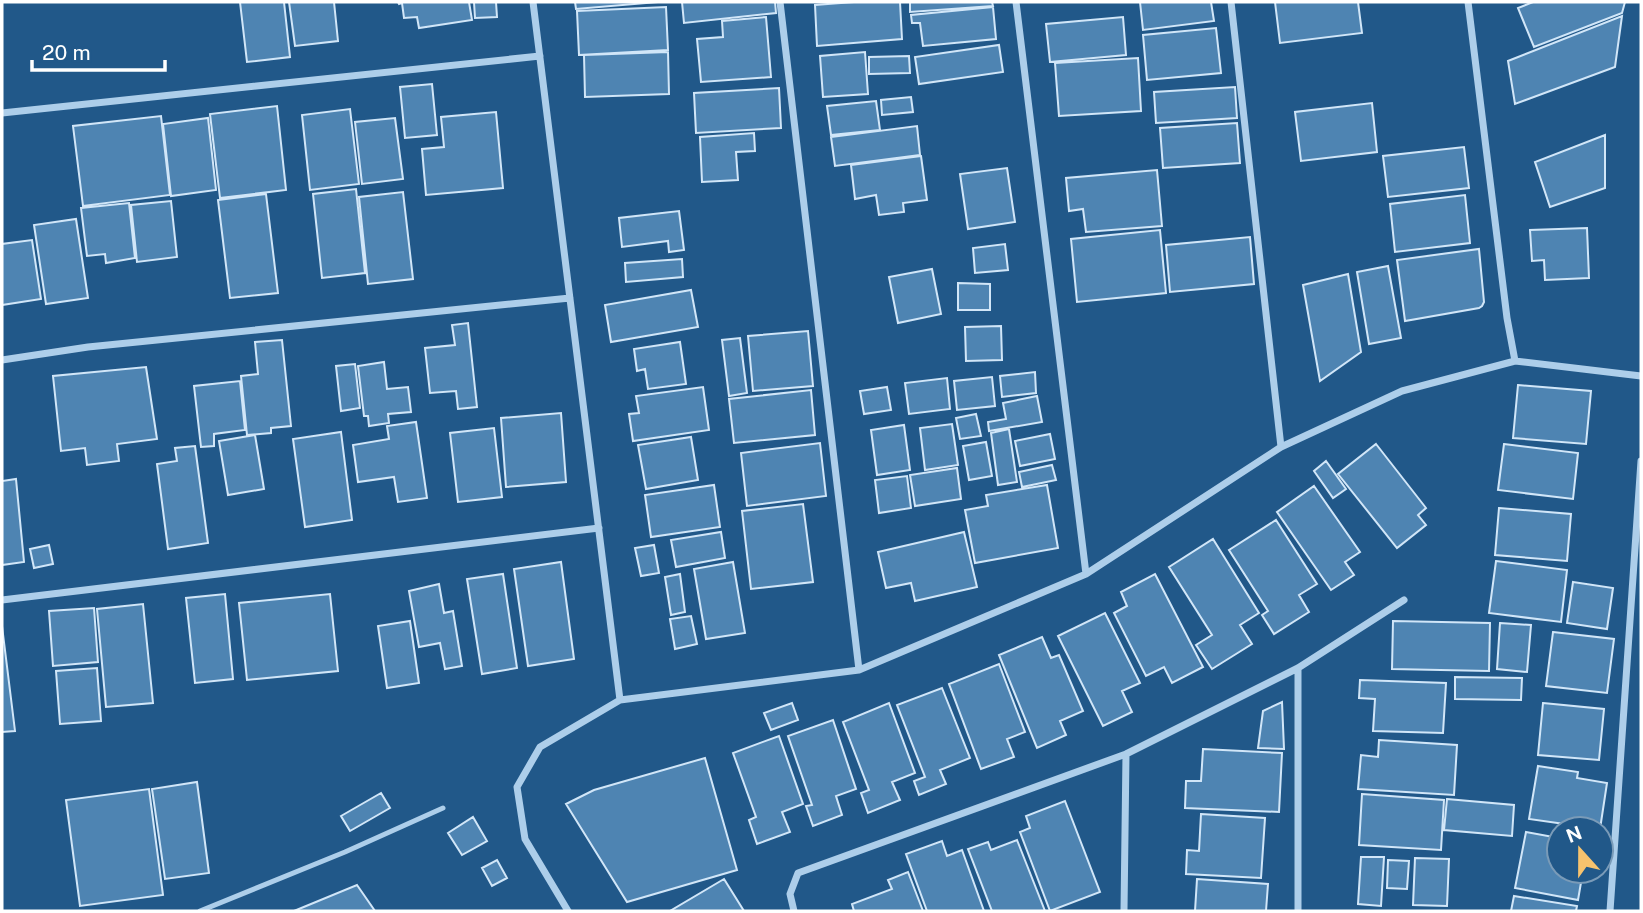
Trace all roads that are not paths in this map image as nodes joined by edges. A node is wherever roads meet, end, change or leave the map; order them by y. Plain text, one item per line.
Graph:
1 (533, 2) edge
2 (780, 2) edge
3 (1016, 2) edge
4 (1231, 2) edge
5 (1468, 2) edge
6 (540, 57) junction
7 (2, 113) edge
8 (570, 299) junction
9 (2, 360) edge
10 (1515, 361) junction
11 (1641, 376) edge
12 (1281, 447) junction
13 (1641, 461) edge
14 (599, 528) junction
15 (1086, 574) junction
16 (2, 600) edge
17 (1404, 600) dead end
18 (1298, 668) junction
19 (859, 670) junction
20 (620, 700) junction
21 (1126, 754) junction
22 (443, 807) dead end
23 (200, 911) edge
24 (568, 911) edge
25 (794, 911) edge
26 (1124, 911) edge
27 (1298, 911) edge
28 (1610, 911) edge

1 - 6 street
2 - 19 street
3 - 15 street
4 - 12 street
5 - 10 street
6 - 7 street
6 - 8 street
8 - 9 street
8 - 14 street
10 - 11 street
10 - 12 street
12 - 15 street
13 - 28 street
14 - 16 street
14 - 20 street
15 - 19 street
17 - 18 street
18 - 21 street
18 - 27 street
19 - 20 street
20 - 24 street
21 - 25 street
21 - 26 street
22 - 23 lane

